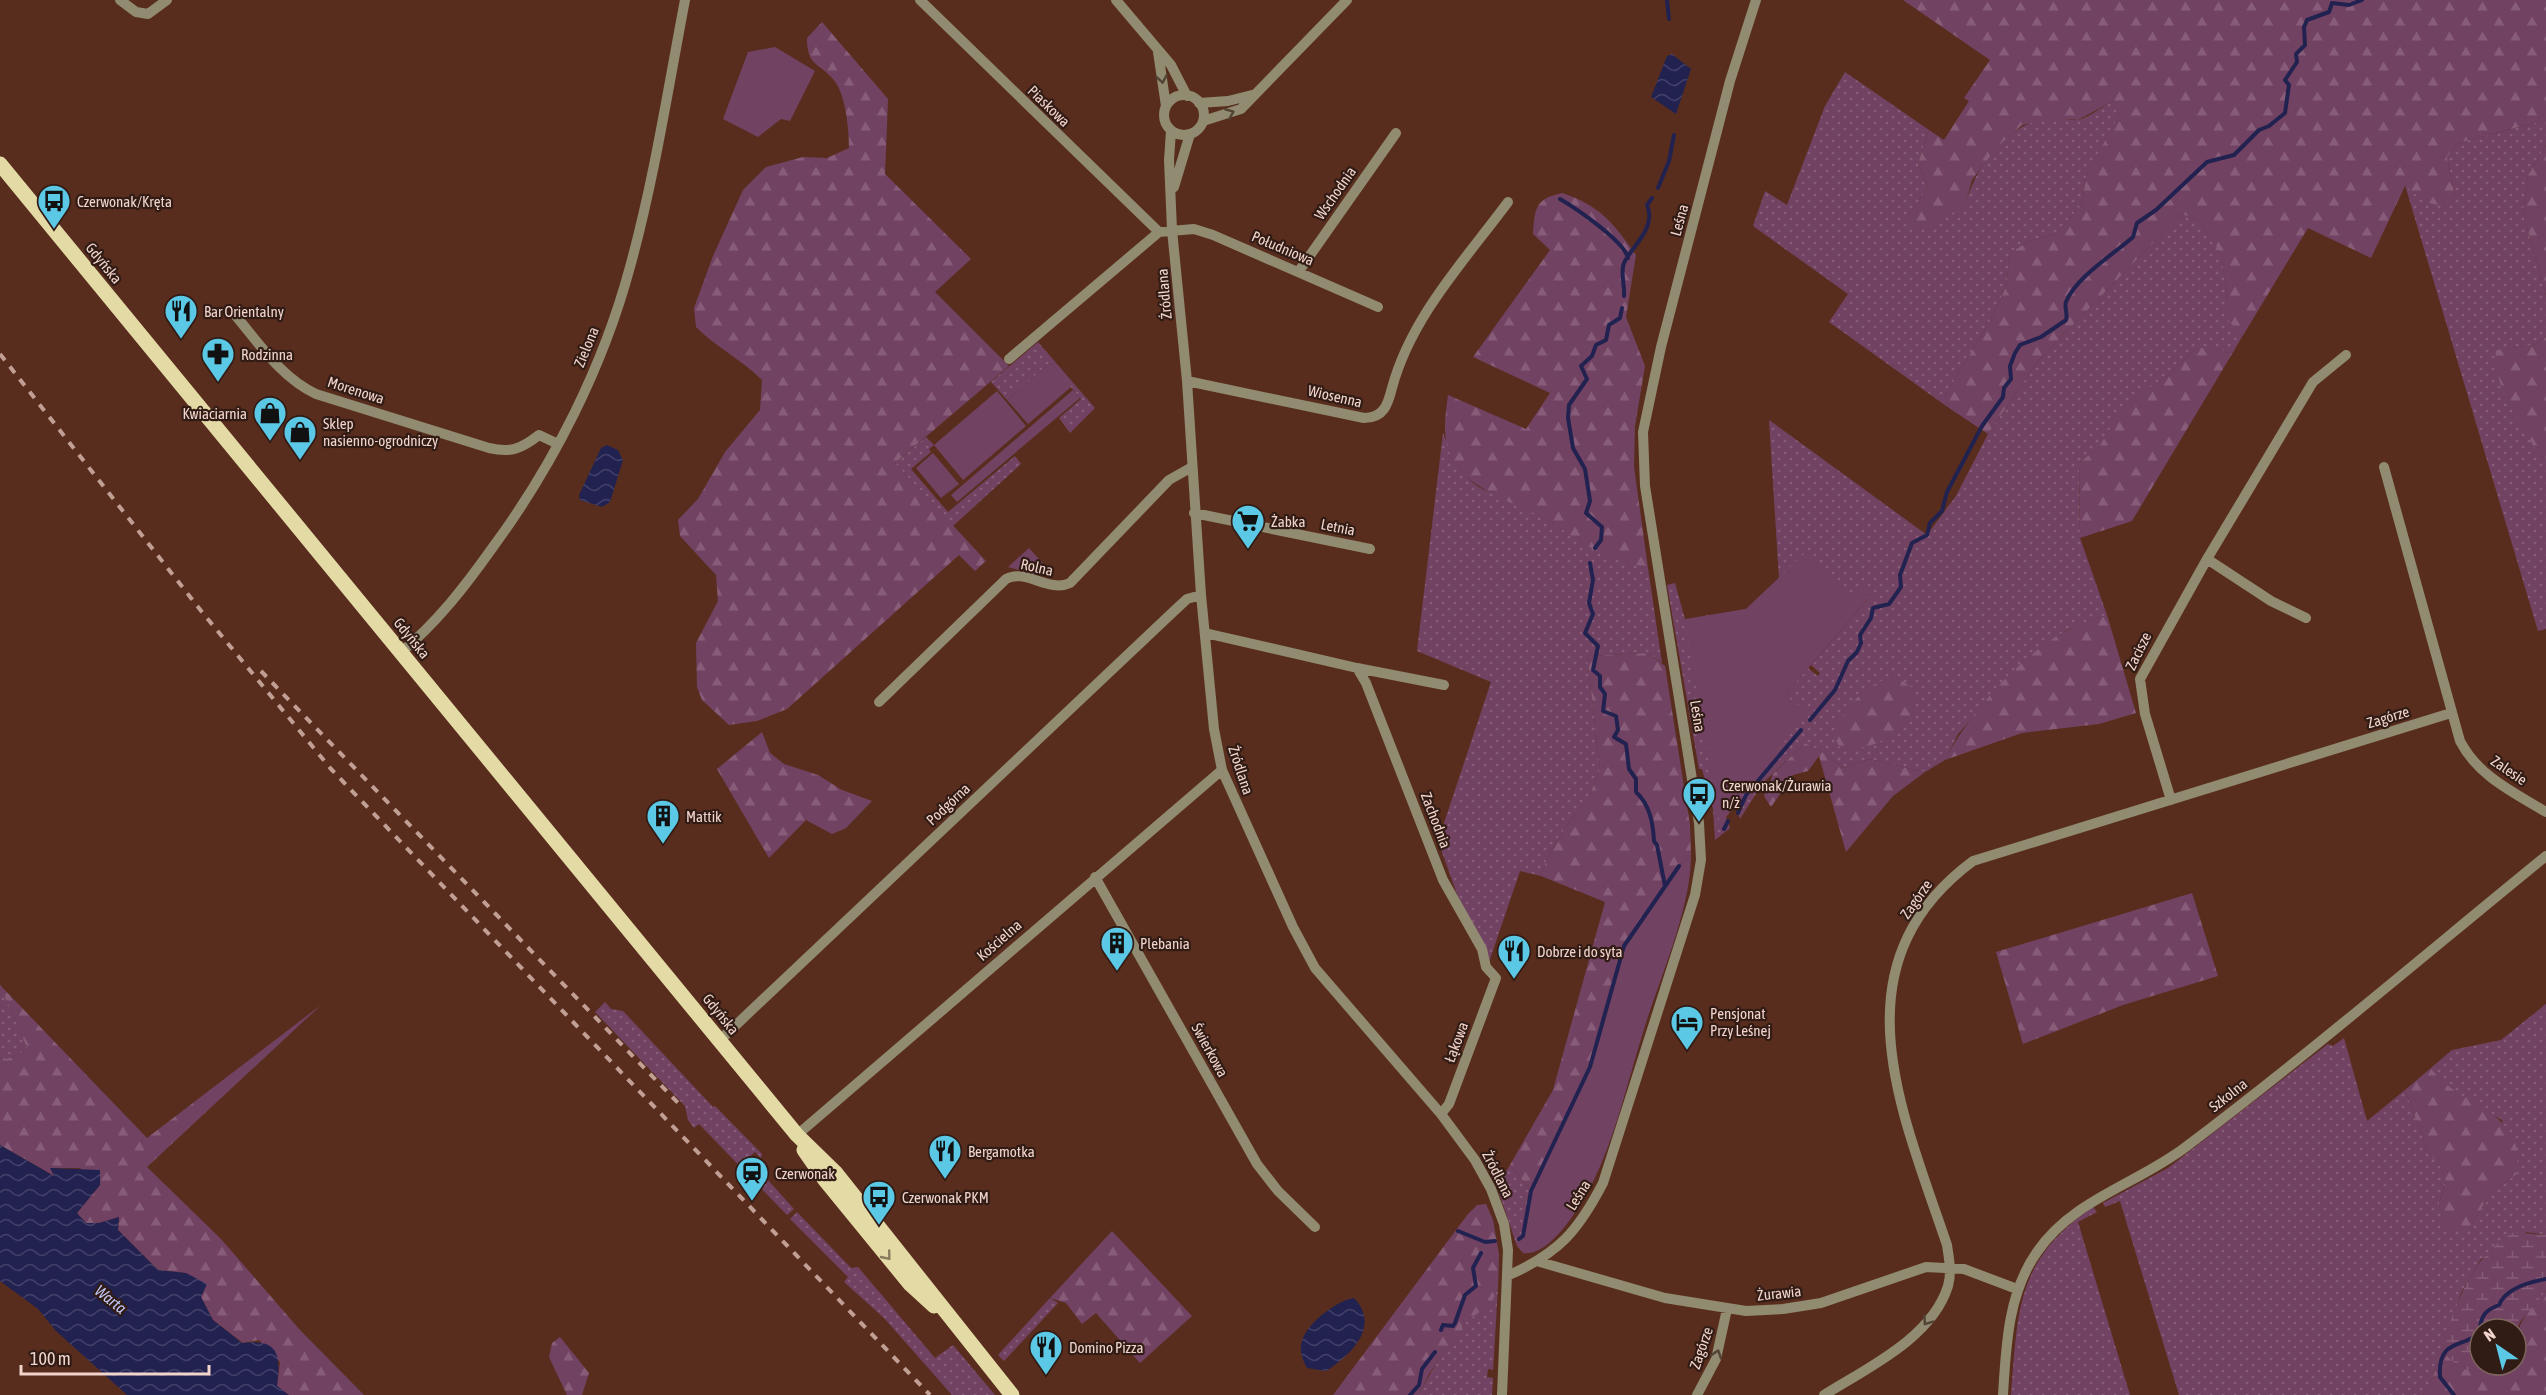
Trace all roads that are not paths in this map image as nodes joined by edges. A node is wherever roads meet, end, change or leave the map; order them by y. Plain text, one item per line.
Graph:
1 (120, 0) edge
2 (167, 0) edge
3 (685, 0) edge
4 (920, 0) edge
5 (1116, 0) edge
6 (1347, 0) edge
7 (1756, 0) edge
8 (1158, 52) junction
9 (1252, 95) junction
10 (1187, 96) junction
11 (1199, 103) junction
12 (1166, 106) junction
13 (1203, 121) junction
14 (1171, 131) junction
15 (1396, 133) dead end
16 (1190, 134) junction
17 (0, 164) edge
18 (1172, 193) junction
19 (1508, 202) dead end
20 (1172, 230) junction
21 (1158, 232) junction
22 (1299, 271) junction
23 (1377, 307) dead end
24 (236, 316) dead end
25 (2346, 355) dead end
26 (1009, 359) dead end
27 (1187, 381) junction
28 (558, 444) junction
29 (1192, 467) junction
30 (2384, 467) dead end
31 (1194, 513) junction
32 (1370, 549) dead end
33 (2207, 559) junction
34 (1201, 595) junction
35 (2306, 618) dead end
36 (1205, 633) junction
37 (400, 653) junction
38 (1357, 668) junction
39 (1444, 685) dead end
40 (879, 702) dead end
41 (2451, 713) junction
42 (1222, 770) junction
43 (2171, 800) junction
44 (2546, 812) edge
45 (2546, 856) edge
46 (1095, 877) junction
47 (1496, 978) joint
48 (719, 1041) junction
49 (1442, 1114) junction
50 (797, 1135) junction
51 (1314, 1227) dead end
52 (1540, 1262) junction
53 (1951, 1269) junction
54 (1509, 1275) junction
55 (2017, 1289) junction
56 (1727, 1309) junction
57 (1012, 1395) edge
58 (1502, 1395) edge
59 (1697, 1395) edge
60 (1824, 1395) edge
61 (2003, 1395) edge

1 - 2 street
3 - 28 street, Zielona
4 - 21 street, Piaskowa
5 - 8 street
6 - 9 street
7 - 52 street, Leśna
8 - 10 street
8 -> 12 street
9 - 11 street
13 -> 9 street
10 - 11 street
10 - 12 street
11 - 13 street
12 - 14 street
13 - 16 street
14 - 16 street
14 - 18 street, Źródlana
15 - 22 street, Wschodnia
16 - 18 street, Źródlana
17 - 37 main road, Gdyńska
18 - 20 street, Źródlana
19 - 27 street, Wiosenna
20 - 21 street
20 - 22 street, Południowa
20 - 27 street, Źródlana
21 - 26 street
22 - 23 street, Południowa
24 - 28 street, Morenowa
25 - 33 street, Zacisze
27 - 29 street, Źródlana
28 - 37 street, Zielona
29 - 31 street, Źródlana
29 - 40 street, Rolna
30 - 41 street
31 - 32 street, Letnia
31 - 34 street, Źródlana
33 - 35 street
33 - 43 street, Zacisze
34 - 36 street, Źródlana
34 - 48 street, Podgórna
36 - 38 street
36 - 42 street, Źródlana
37 - 48 main road, Gdyńska
38 - 39 street
38 - 47 street, Zachodnia
41 - 43 street, Zagórze
41 - 44 street, Zalesie
42 - 46 street, Kościelna
42 - 49 street, Źródlana
43 - 53 street, Zagórze
45 - 55 street, Szkolna
46 - 50 street, Kościelna
46 - 51 street, Świerkowa
47 - 49 street, Łąkowa
48 - 50 main road, Gdyńska
49 - 54 street, Źródlana
50 - 57 main road, Gdyńska
52 - 54 street, Leśna
52 - 56 street, Żurawia
53 - 55 street, Żurawia
53 - 56 street, Żurawia
53 -> 60 street, Zagórze
54 - 58 street
55 - 61 street, Szkolna
59 -> 56 street, Zagórze

